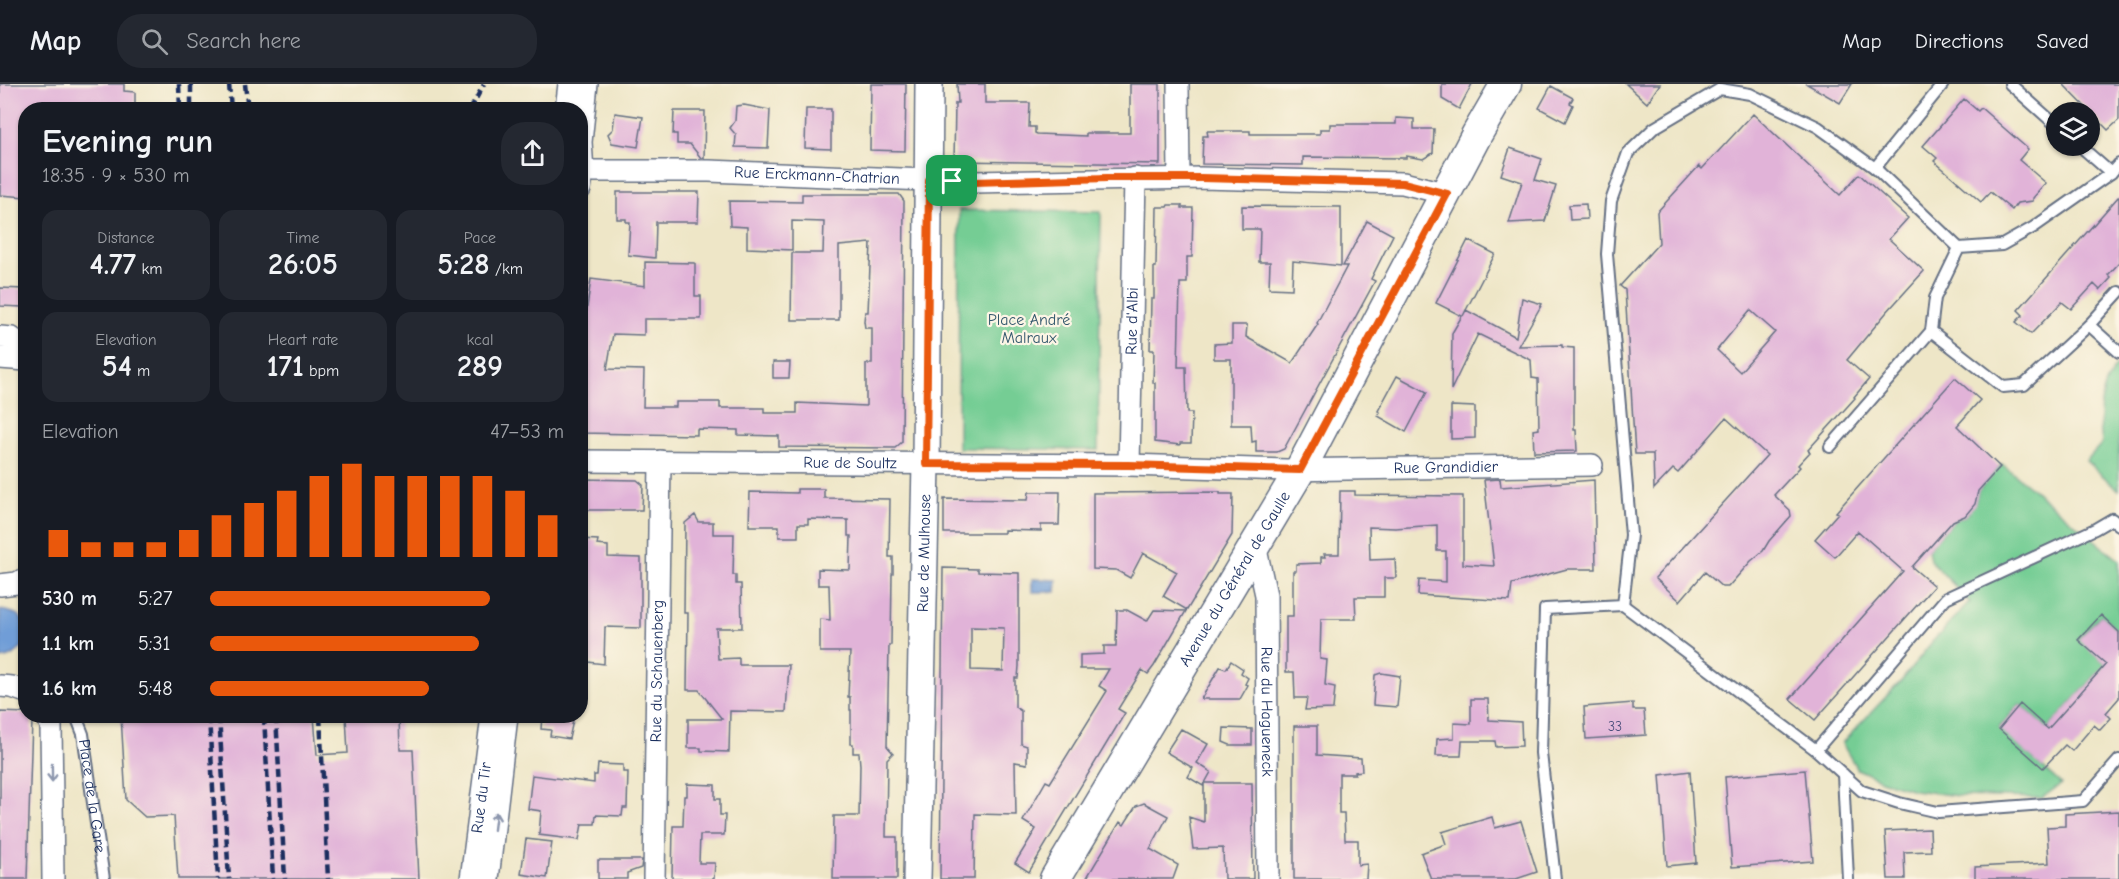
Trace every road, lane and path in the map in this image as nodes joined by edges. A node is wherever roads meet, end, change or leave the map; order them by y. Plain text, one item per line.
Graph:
1 (569, 84) edge
2 (588, 84) edge
3 (929, 84) edge
4 (1178, 84) edge
5 (1506, 84) edge
6 (1943, 84) edge
7 (2010, 84) edge
8 (1719, 86) edge
9 (567, 102) edge
10 (586, 102) edge
11 (2046, 116) edge
12 (2091, 156) edge
13 (2119, 164) edge
14 (1875, 168) junction
15 (2111, 173) junction
16 (588, 177) edge
17 (1135, 178) junction
18 (1179, 178) junction
19 (929, 180) junction
20 (1447, 194) junction
21 (1959, 248) junction
22 (2119, 292) edge
23 (2089, 325) junction
24 (1931, 331) junction
25 (0, 337) edge
26 (18, 343) edge
27 (2119, 352) edge
28 (0, 358) edge
29 (18, 359) edge
30 (1830, 447) dead end
31 (588, 461) edge
32 (660, 462) junction
33 (926, 464) junction
34 (1129, 465) junction
35 (1592, 465) dead end
36 (1300, 470) junction
37 (2119, 525) edge
38 (1255, 545) junction
39 (18, 582) edge
40 (0, 585) edge
41 (1623, 605) junction
42 (0, 686) edge
43 (18, 689) edge
44 (50, 723) edge
45 (79, 723) edge
46 (499, 723) edge
47 (1816, 750) junction
48 (2119, 760) edge
49 (1843, 774) junction
50 (52, 879) edge
51 (104, 879) edge
52 (471, 879) edge
53 (488, 879) edge
54 (654, 879) edge
55 (917, 879) edge
56 (1055, 879) edge
57 (1268, 879) edge
58 (1556, 879) edge
59 (1848, 879) edge

1 - 9 street
2 - 10 street
3 - 19 street, Rue de Mulhouse
4 - 18 street
5 - 20 main road, Avenue du Général de Gaulle
6 - 14 lane
7 - 11 lane
8 - 14 lane
8 - 41 lane
12 - 15 lane
13 - 15 lane
14 - 21 lane
15 - 21 lane
16 - 19 street, Rue Erckmann-Chatrian
17 - 18 street, Rue Erckmann-Chatrian
17 - 19 street, Rue Erckmann-Chatrian
17 - 34 street, Rue d'Albi
18 - 20 street, Rue Erckmann-Chatrian
19 - 33 street, Rue de Mulhouse
20 - 36 main road, Avenue du Général de Gaulle
21 - 24 lane
22 - 23 lane
23 - 24 lane
23 - 27 lane
24 - 30 lane
25 - 26 street
28 - 29 street
31 - 32 street, Rue de Soultz
32 - 33 street, Rue de Soultz
32 - 54 street, Rue du Schauenberg
33 - 34 street, Rue de Soultz
33 - 55 street, Rue de Mulhouse
34 - 36 street, Rue de Soultz
35 - 36 street, Rue Grandidier
36 - 38 main road, Avenue du Général de Gaulle
37 - 47 lane
38 - 56 main road, Avenue du Général de Gaulle
38 - 57 street, Rue du Hagueneck
39 - 40 street
41 - 47 lane
41 - 58 lane
42 - 43 street
44 -> 50 street, Place de la Gare
45 - 51 lane, Place de la Gare
46 - 52 street, Rue du Tir
53 -> 46 street, Rue du Tir
47 - 49 lane
48 - 49 lane
49 - 59 lane

